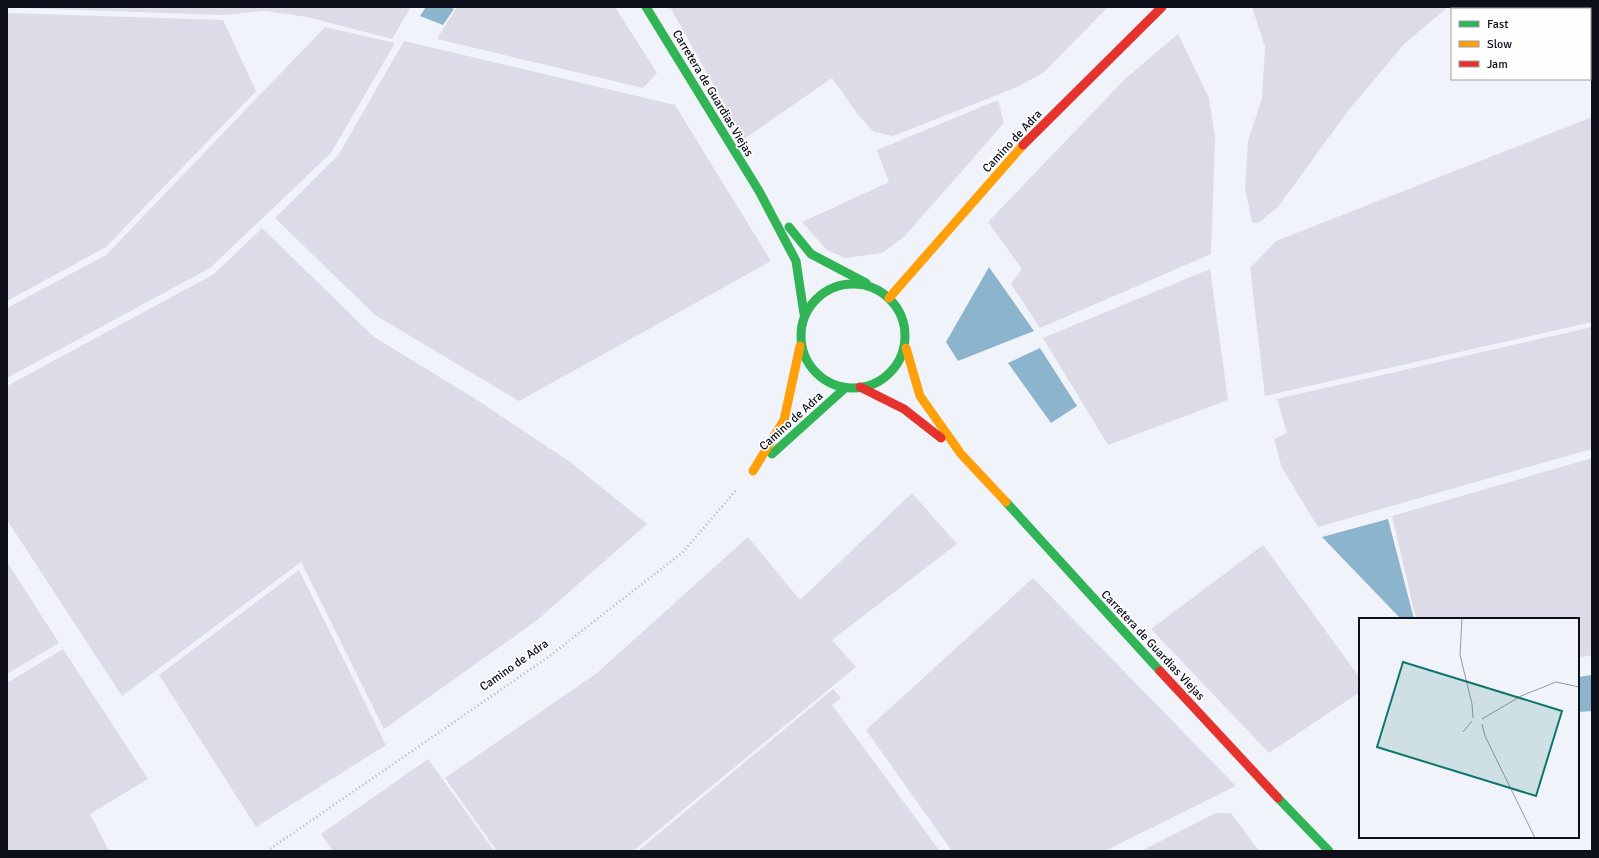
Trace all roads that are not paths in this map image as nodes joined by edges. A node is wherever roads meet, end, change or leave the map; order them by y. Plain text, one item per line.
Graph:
1 (646, 7) edge
2 (1162, 7) edge
3 (759, 191) junction
4 (869, 285) junction
5 (889, 298) junction
6 (804, 314) junction
7 (800, 346) junction
8 (906, 348) junction
9 (860, 387) junction
10 (844, 389) junction
11 (961, 454) junction
12 (1329, 851) edge

1 - 3 street, Carretera de Guardias Viejas
2 - 5 street, Camino de Adra
3 - 4 street, Carretera de Guardias Viejas
3 - 6 street, Carretera de Guardias Viejas
4 - 5 street
4 - 6 street
5 - 8 street
6 - 7 street
7 - 10 street
7 - 10 street, Camino de Adra
8 - 9 street
8 - 11 street, Carretera de Guardias Viejas
9 - 10 street
9 - 11 street, Carretera de Guardias Viejas
11 - 12 street, Carretera de Guardias Viejas

